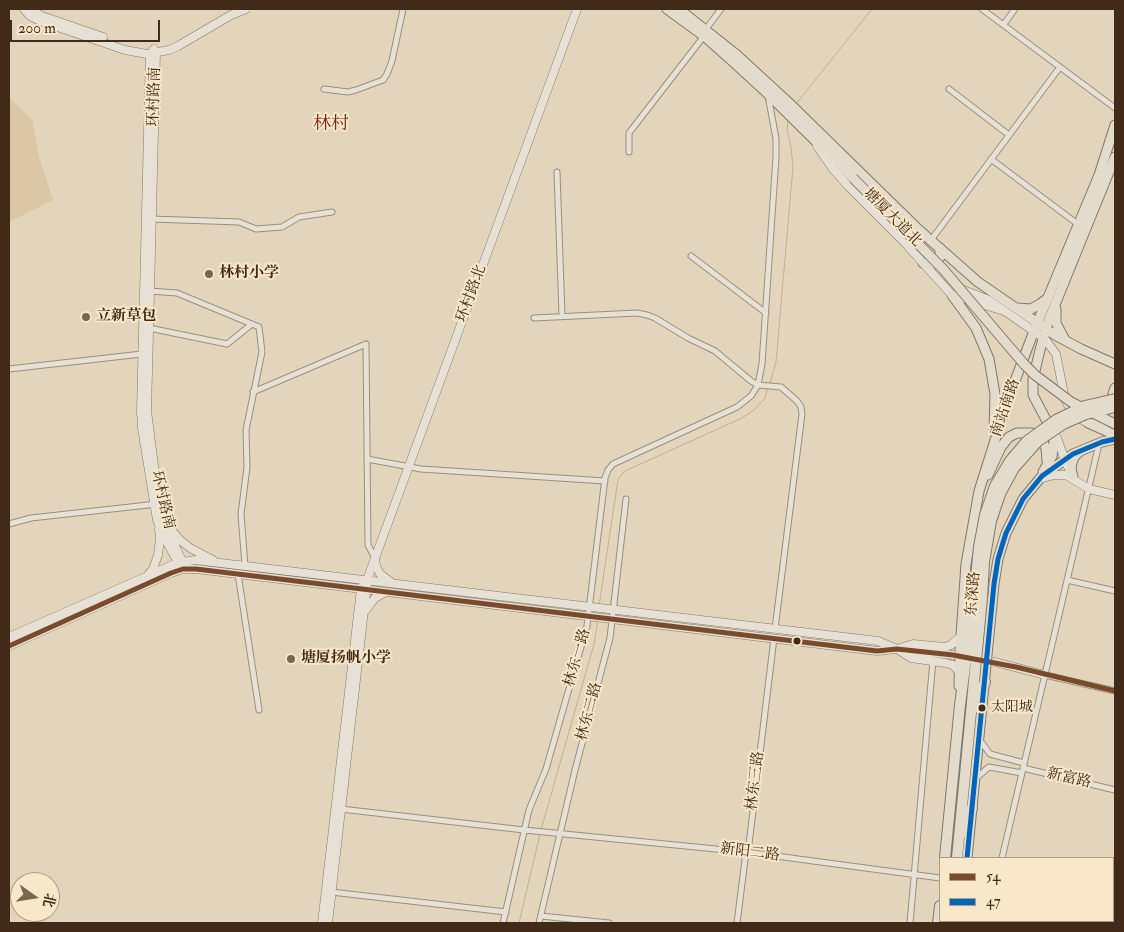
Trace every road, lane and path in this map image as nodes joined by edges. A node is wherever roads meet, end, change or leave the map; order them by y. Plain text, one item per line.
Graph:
1 (24, 9) edge
2 (31, 9) edge
3 (233, 9) edge
4 (246, 9) edge
5 (403, 9) edge
6 (577, 9) edge
7 (667, 9) edge
8 (679, 9) edge
9 (721, 9) edge
10 (982, 9) edge
11 (1015, 9) edge
12 (1004, 24) junction
13 (705, 33) junction
14 (153, 52) junction
15 (1060, 67) junction
16 (324, 89) dead end
17 (949, 89) dead end
18 (768, 93) junction
19 (787, 107) junction
20 (1115, 108) edge
21 (1115, 125) edge
22 (1010, 134) junction
23 (810, 137) junction
24 (629, 152) dead end
25 (1115, 158) edge
26 (991, 159) junction
27 (557, 172) dead end
28 (332, 212) dead end
29 (152, 219) junction
30 (1079, 225) junction
31 (931, 240) junction
32 (940, 248) junction
33 (690, 256) dead end
34 (923, 262) junction
35 (939, 280) junction
36 (147, 291) junction
37 (952, 295) junction
38 (1050, 296) junction
39 (1056, 304) junction
40 (1012, 306) junction
41 (1004, 311) junction
42 (766, 313) junction
43 (562, 316) junction
44 (534, 318) dead end
45 (252, 324) junction
46 (148, 328) junction
47 (1040, 330) junction
48 (1067, 342) junction
49 (142, 354) junction
50 (1115, 364) edge
51 (9, 369) edge
52 (758, 384) junction
53 (1115, 388) edge
54 (253, 392) junction
55 (1115, 400) edge
56 (1115, 407) edge
57 (1088, 423) junction
58 (1115, 424) edge
59 (1052, 431) junction
60 (1115, 435) edge
61 (1115, 440) edge
62 (1100, 443) junction
63 (1081, 450) junction
64 (367, 459) junction
65 (1064, 459) junction
66 (987, 461) junction
67 (408, 467) junction
68 (1045, 468) junction
69 (1075, 478) junction
70 (1038, 480) junction
71 (604, 481) junction
72 (1089, 489) junction
73 (1115, 495) edge
74 (626, 499) dead end
75 (157, 504) junction
76 (973, 518) junction
77 (160, 519) junction
78 (9, 524) edge
79 (375, 558) junction
80 (181, 564) junction
81 (225, 564) junction
82 (245, 566) junction
83 (238, 574) junction
84 (144, 577) junction
85 (367, 580) junction
86 (1068, 580) junction
87 (393, 583) junction
88 (343, 586) junction
89 (364, 589) junction
90 (1115, 591) edge
91 (386, 592) junction
92 (978, 598) junction
93 (593, 607) junction
94 (610, 609) junction
95 (358, 610) junction
96 (592, 616) junction
97 (363, 617) junction
98 (609, 619) junction
99 (776, 629) junction
100 (960, 636) junction
101 (9, 637) edge
102 (774, 638) junction
103 (9, 646) edge
104 (897, 649) junction
105 (953, 655) dead end
106 (932, 660) junction
107 (995, 662) dead end
108 (959, 672) junction
109 (1045, 675) junction
110 (985, 682) junction
111 (1115, 691) edge
112 (960, 705) junction
113 (259, 710) dead end
114 (970, 721) junction
115 (979, 739) junction
116 (1023, 768) junction
117 (975, 779) junction
118 (1115, 790) edge
119 (972, 808) junction
120 (341, 809) junction
121 (524, 830) junction
122 (560, 834) junction
123 (958, 847) junction
124 (746, 852) junction
125 (945, 857) edge
126 (957, 857) edge
127 (967, 857) edge
128 (1002, 857) edge
129 (914, 874) junction
130 (939, 878) edge
131 (331, 892) junction
132 (506, 912) junction
133 (541, 916) junction
134 (322, 923) edge
135 (328, 923) edge
136 (503, 923) edge
137 (539, 923) edge
138 (609, 923) edge
139 (737, 923) edge
140 (910, 923) edge

1 - 14 main road
2 - 14 main road
3 - 14 main road
4 - 14 main road
5 - 16 street
6 - 67 main road, 环村路北
7 - 13 main road, 塘厦大道北
8 - 13 main road, 塘厦大道北
9 - 13 street
10 - 12 street
11 - 12 street
12 - 15 street
13 - 18 main road, 塘厦大道北
13 - 19 main road, 塘厦大道北
13 - 24 street
14 - 29 main road, 环村路南
14 - 36 main road, 环村路南
15 - 20 street
15 - 22 street
17 - 22 street
18 - 19 main road, 塘厦大道北
18 - 42 street
19 - 23 main road, 塘厦大道北
19 - 31 main road, 塘厦大道北
21 - 30 main road, 南站南路
22 - 26 street
23 - 34 main road
23 - 58 main road, 塘厦大道北, bridge
25 - 39 main road, 南站南路
26 - 30 street
26 - 31 street
27 - 43 street
28 - 29 street
29 - 36 main road, 环村路南
30 - 38 main road, 南站南路
31 - 32 main road, 塘厦大道北
32 - 34 main road
32 - 40 main road, 塘厦大道北
33 - 42 street
34 - 35 main road
35 - 37 main road
35 - 41 main road
36 - 45 street
36 - 46 main road, 环村路南
36 - 49 main road, 环村路南
37 - 41 main road
37 - 66 main road
38 - 40 main road
38 - 47 main road, 南站南路
39 - 47 main road, 南站南路
39 - 48 main road
40 - 47 main road, 塘厦大道北
41 - 47 main road
42 - 52 street
43 - 44 street
43 - 52 street
45 - 46 street
45 - 54 street
46 - 75 main road, 环村路南
47 - 48 main road, 塘厦大道北
47 - 57 main road
47 - 59 main road, 南站南路
47 - 66 main road, 南站南路
48 - 50 main road, 塘厦大道北
49 - 51 street
49 - 75 main road, 环村路南
52 - 71 street, 林东一路
52 - 99 street
53 - 56 main road
54 - 64 street
54 - 82 street
55 - 92 highway, 东深路, bridge
56 - 92 highway, 东深路, bridge
57 - 58 main road
57 - 60 main road
59 - 65 main road
59 - 68 main road
61 - 62 main road
62 - 63 main road
62 - 72 street
63 - 65 main road
63 - 69 main road
64 - 67 street
64 - 79 street
65 - 69 main road
65 - 70 main road
66 - 76 main road, 南站南路
67 - 71 street
67 - 79 main road, 环村路北
68 - 70 main road
68 - 76 main road
69 - 70 main road
69 - 72 main road
70 - 110 main road
71 - 93 street, 林东一路
72 - 73 main road
72 - 86 street
74 - 94 street, 林东二路
75 - 77 main road, 环村路南
75 - 78 street
76 - 100 main road, 南站南路
77 - 80 main road, 环村路南
77 - 81 main road
77 - 84 main road
79 - 85 main road, 环村路北
79 - 87 main road
80 - 81 main road
80 - 83 main road
80 - 84 main road
80 - 103 main road
81 - 82 main road
82 - 85 main road
83 - 88 main road
83 - 113 street
84 - 101 main road
85 - 87 main road
85 - 89 main road, 环村路北
86 - 90 street
86 - 109 street
87 - 93 main road
88 - 89 main road
88 - 95 main road
89 - 91 main road
89 - 95 main road
89 - 97 main road
91 - 96 main road
91 - 97 main road
92 - 112 highway, 东深路
92 - 114 highway, 东深路
93 - 94 main road
93 - 96 street, 林东一路
94 - 98 street, 林东二路
94 - 99 main road
95 - 134 main road
96 - 98 main road
96 - 121 street, 林东一路
97 - 120 main road
98 - 102 main road
98 - 122 street, 林东二路
99 - 104 main road
100 - 104 main road
100 - 108 main road, 南站南路
102 - 104 main road
102 - 124 street, 林东三路
104 - 105 main road
104 - 106 main road
106 - 108 main road
106 - 129 street
107 - 109 main road
108 - 112 main road, 南站南路
109 - 111 street
109 - 116 street
110 - 114 highway
110 - 115 main road
112 - 125 highway, 东深路
114 - 123 highway, 东深路
115 - 116 street
115 - 117 main road
116 - 117 street
116 - 118 street, 新富路
116 - 128 street
117 - 119 main road
119 - 123 highway
119 - 127 main road
120 - 121 street, 新阳二路
120 - 131 main road
121 - 122 street, 新阳二路
121 - 132 street, 林东一路
122 - 124 street, 新阳二路
122 - 133 street, 林东二路
123 - 126 highway, 东深路
124 - 129 street, 新阳二路
124 - 139 street, 林东三路
129 - 130 street, 新阳二路
129 - 140 street
131 - 132 street
131 - 135 main road
132 - 136 street, 林东一路
133 - 137 street, 林东二路
133 - 138 street

